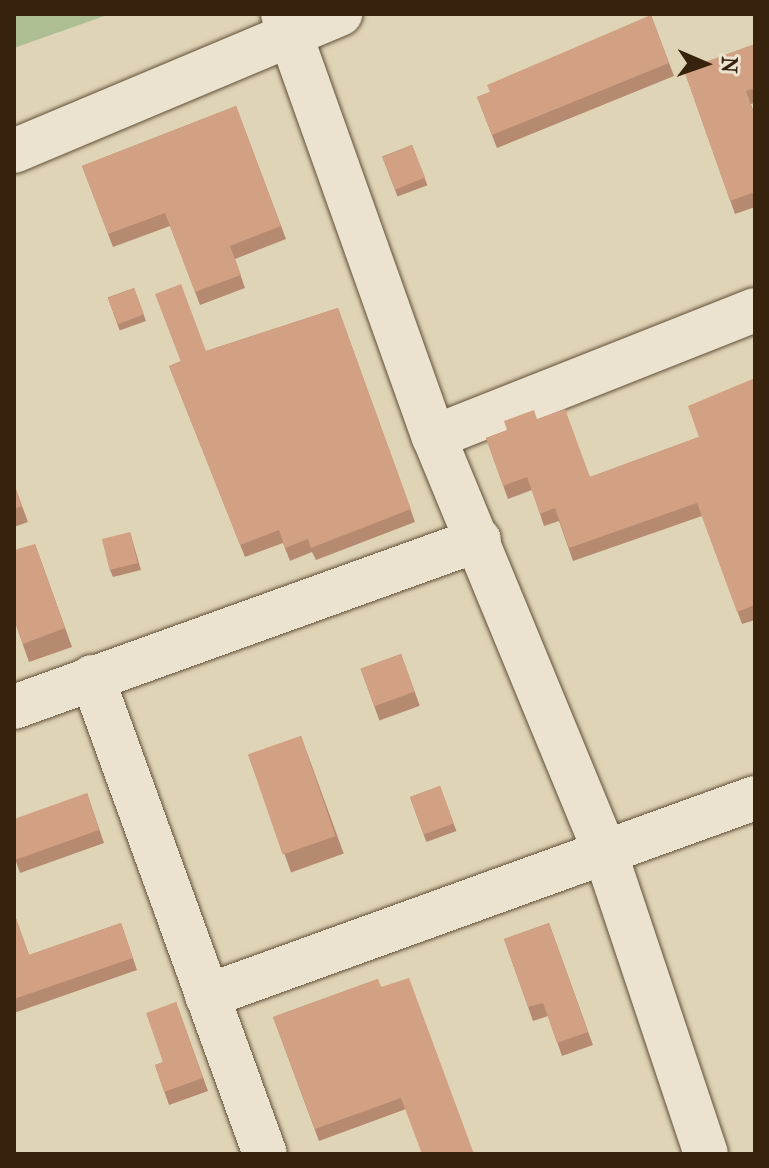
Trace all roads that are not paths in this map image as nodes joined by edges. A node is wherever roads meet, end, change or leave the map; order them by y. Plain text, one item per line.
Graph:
1 (340, 14) edge
2 (287, 23) edge
3 (14, 151) edge
4 (755, 310) edge
5 (434, 437) junction
6 (479, 540) junction
7 (92, 677) junction
8 (14, 707) edge
9 (755, 798) edge
10 (605, 852) junction
11 (207, 996) junction
12 (265, 1154) edge
13 (706, 1154) edge

1 - 2 street
2 - 3 street
2 - 5 street
4 - 5 street
5 - 6 street
6 - 7 street
6 - 10 street
7 - 8 street
7 - 11 street
9 - 10 street
10 - 11 street
10 - 13 street
11 - 12 street

